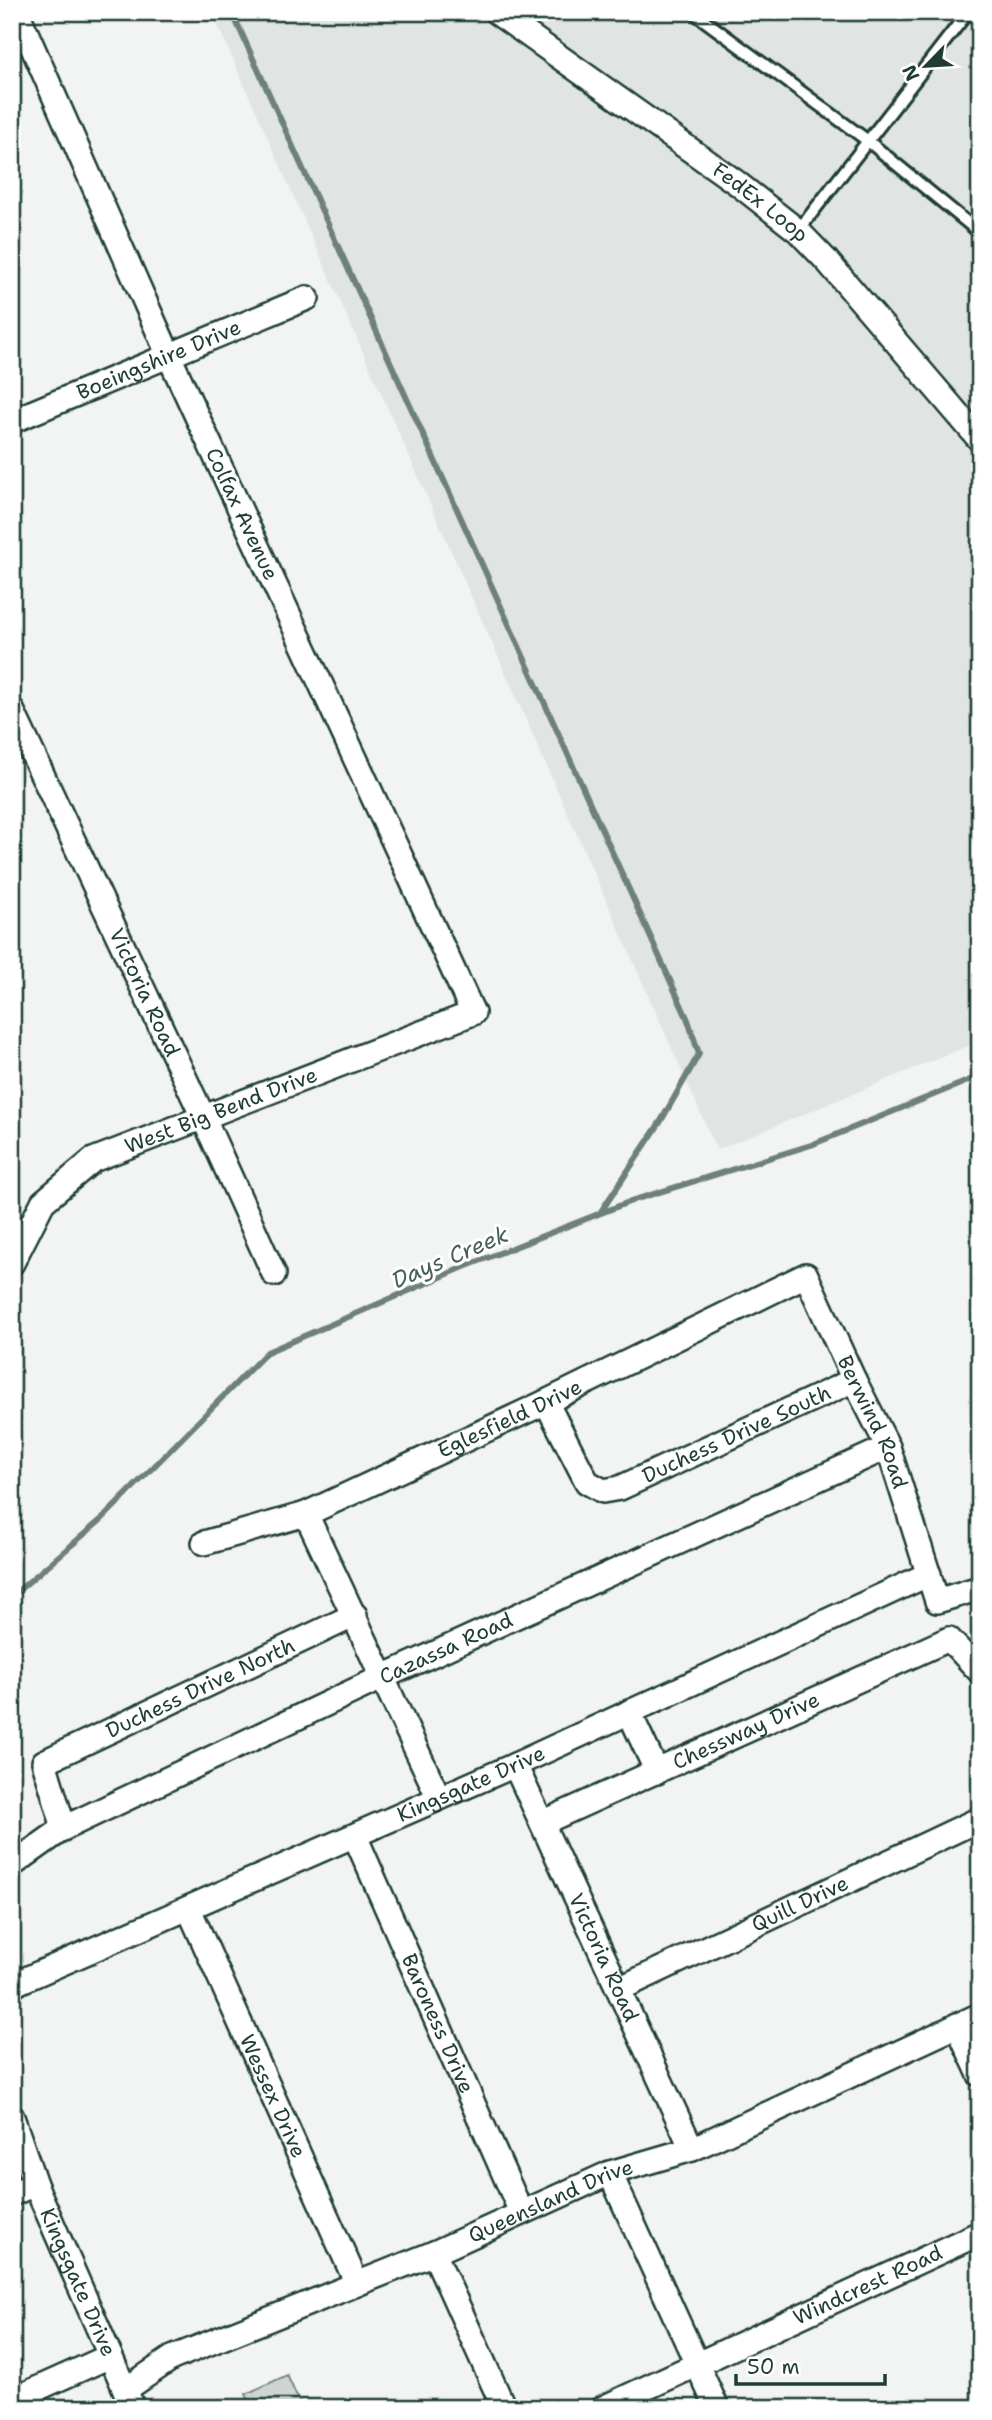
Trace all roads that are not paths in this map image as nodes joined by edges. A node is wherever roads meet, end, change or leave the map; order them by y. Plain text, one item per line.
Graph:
1 (17, 12) edge
2 (496, 12) edge
3 (694, 12) edge
4 (968, 12) edge
5 (868, 141) junction
6 (798, 231) junction
7 (980, 233) edge
8 (307, 298) dead end
9 (169, 356) junction
10 (12, 421) edge
11 (980, 440) edge
12 (12, 710) edge
13 (473, 1013) joint
14 (204, 1119) junction
15 (12, 1263) edge
16 (274, 1274) dead end
17 (806, 1275) joint
18 (854, 1380) junction
19 (546, 1402) junction
20 (888, 1447) junction
21 (306, 1514) junction
22 (204, 1543) dead end
23 (929, 1574) junction
24 (980, 1588) edge
25 (355, 1615) junction
26 (980, 1672) edge
27 (383, 1677) junction
28 (629, 1712) junction
29 (515, 1765) junction
30 (657, 1772) junction
31 (439, 1798) junction
32 (980, 1819) edge
33 (542, 1824) junction
34 (64, 1829) junction
35 (355, 1836) junction
36 (12, 1865) edge
37 (189, 1909) junction
38 (12, 1987) edge
39 (619, 1989) junction
40 (980, 2015) edge
41 (957, 2025) junction
42 (980, 2075) edge
43 (12, 2117) edge
44 (692, 2150) junction
45 (610, 2173) junction
46 (35, 2184) junction
47 (12, 2194) edge
48 (521, 2212) junction
49 (980, 2232) edge
50 (433, 2253) junction
51 (357, 2284) junction
52 (110, 2356) junction
53 (698, 2365) junction
54 (129, 2399) edge
55 (12, 2400) edge
56 (504, 2408) edge
57 (603, 2408) edge
58 (717, 2408) edge

1 - 9 street, Colfax Avenue
2 - 6 street, FedEx Loop
3 - 5 lane
4 - 5 lane
5 - 6 lane
5 - 7 lane
6 - 11 street, FedEx Loop
8 - 9 street, Boeingshire Drive
9 - 10 street, Boeingshire Drive
9 - 13 street, Colfax Avenue
12 - 14 street, Victoria Road
13 - 14 street, West Big Bend Drive
14 - 15 street, West Big Bend Drive
14 - 16 street, Victoria Road
17 - 18 street, Berwind Road
17 - 19 street, Eglesfield Drive
18 - 19 street, Duchess Drive South
18 - 20 street, Berwind Road
19 - 21 street, Eglesfield Drive
20 - 23 street, Berwind Road
20 - 27 street, Cazassa Road
21 - 22 street, Eglesfield Drive
21 - 25 street
23 - 24 street
23 - 28 street, Kingsgate Drive
25 - 27 street
25 - 34 street, Duchess Drive North
26 - 30 street, Chessway Drive
27 - 31 street
27 - 34 street, Cazassa Road
28 - 29 street, Kingsgate Drive
28 - 30 street
29 - 31 street, Kingsgate Drive
29 - 33 street, Victoria Road
30 - 33 street, Chessway Drive
31 - 35 street, Kingsgate Drive
32 - 39 street, Quill Drive
33 - 39 street, Victoria Road
34 - 36 street, Cazassa Road
35 - 37 street, Kingsgate Drive
35 - 48 street, Baroness Drive
37 - 38 street, Kingsgate Drive
37 - 51 street, Wessex Drive
39 - 44 street, Victoria Road
40 - 41 street, Queensland Drive
41 - 42 street
41 - 44 street, Queensland Drive
43 - 46 street, Kingsgate Drive
44 - 45 street, Queensland Drive
45 - 48 street, Queensland Drive
45 - 53 street
46 - 47 street
46 - 52 street, Kingsgate Drive
48 - 50 street, Queensland Drive
49 - 53 street, Windcrest Road
50 - 51 street, Queensland Drive
50 - 56 street
51 - 54 street, Queensland Drive
52 - 54 street, Kingsgate Drive
52 - 55 street
53 - 57 street, Windcrest Road
53 - 58 street

